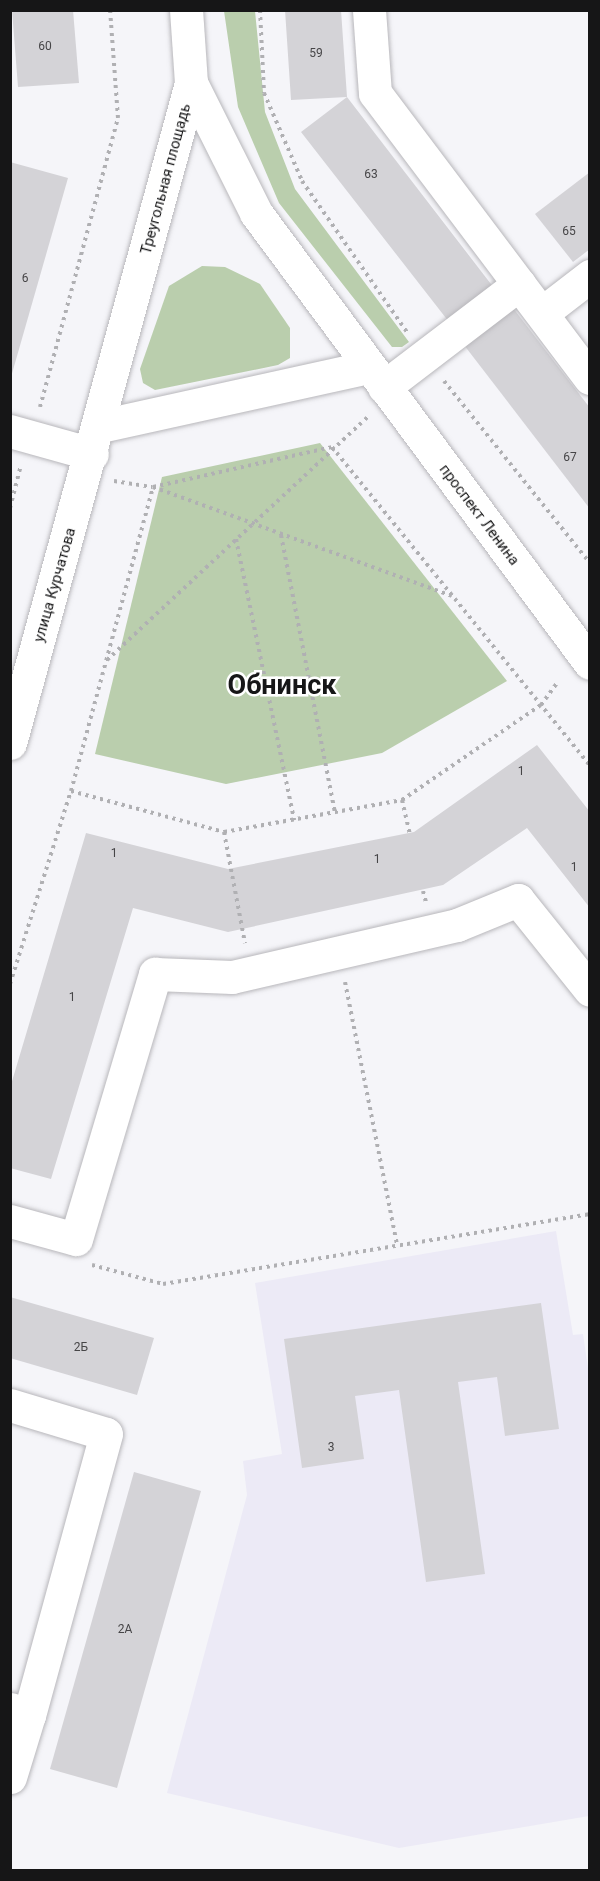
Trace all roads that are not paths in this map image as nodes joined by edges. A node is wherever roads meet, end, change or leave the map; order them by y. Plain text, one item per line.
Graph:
1 (186, 10) edge
2 (369, 10) edge
3 (191, 83) junction
4 (590, 276) edge
5 (519, 284) junction
6 (542, 313) junction
7 (590, 378) edge
8 (381, 384) junction
9 (25, 443) edge
10 (93, 452) junction
11 (590, 663) edge
12 (10, 743) edge
13 (590, 990) edge
14 (10, 1221) edge
15 (10, 1405) edge
16 (20, 1712) edge
17 (10, 1777) edge

1 - 3 main road
2 - 5 main road
3 - 8 main road, Треугольная площадь
3 - 10 main road, Треугольная площадь
4 - 6 main road
5 - 6 main road
5 - 8 main road
6 - 7 main road
8 - 10 main road
8 - 11 main road, проспект Ленина
9 - 10 main road
10 - 12 main road, улица Курчатова
13 - 14 main road
15 - 16 main road
16 - 17 main road

